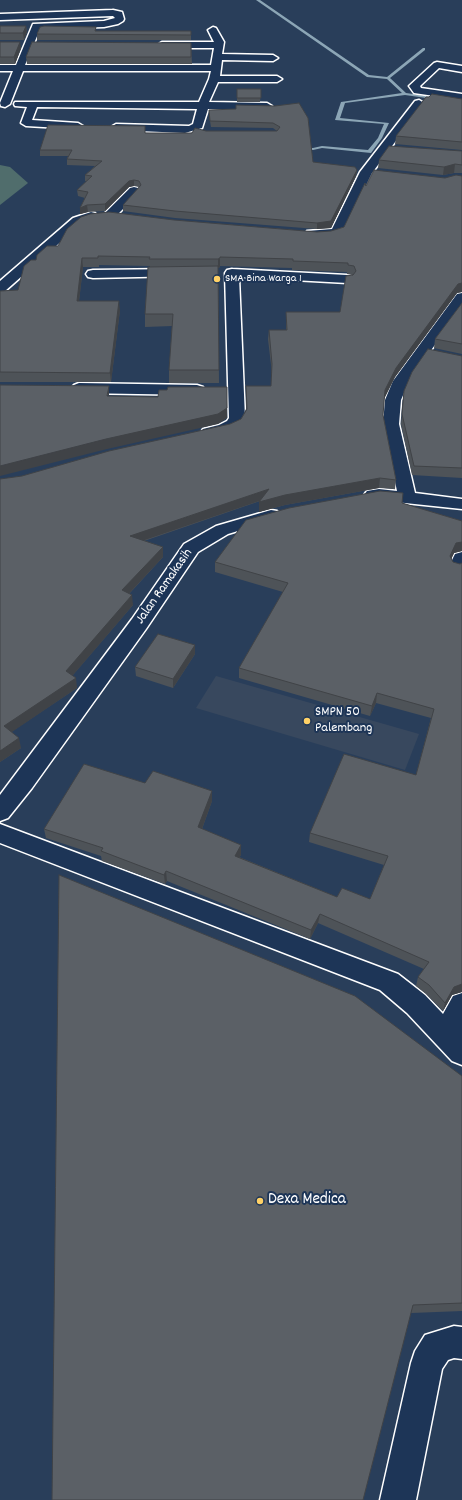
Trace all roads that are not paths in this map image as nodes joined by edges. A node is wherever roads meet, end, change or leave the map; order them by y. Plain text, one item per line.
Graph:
1 (30, 5) dead end
2 (36, 15) junction
3 (1, 23) edge
4 (23, 26) edge
5 (36, 26) junction
6 (213, 30) dead end
7 (155, 44) edge
8 (219, 45) junction
9 (217, 57) junction
10 (273, 58) dead end
11 (0, 68) edge
12 (19, 68) junction
13 (216, 68) junction
14 (462, 69) edge
15 (214, 79) junction
16 (277, 79) dead end
17 (462, 97) edge
18 (419, 103) edge
19 (3, 104) edge
20 (33, 104) junction
21 (204, 105) junction
22 (275, 106) edge
23 (108, 127) edge
24 (192, 129) junction
25 (206, 132) edge
26 (82, 138) edge
27 (386, 148) junction
28 (401, 149) edge
29 (366, 172) junction
30 (382, 174) edge
31 (134, 191) edge
32 (110, 215) junction
33 (124, 217) edge
34 (302, 233) edge
35 (193, 273) edge
36 (216, 273) edge
37 (232, 273) junction
38 (93, 274) dead end
39 (347, 279) edge
40 (0, 288) edge
41 (462, 297) edge
42 (63, 388) edge
43 (223, 390) junction
44 (195, 435) edge
45 (407, 497) junction
46 (355, 498) edge
47 (462, 504) edge
48 (286, 511) edge
49 (0, 812) edge
50 (0, 833) edge
51 (462, 1005) edge
52 (454, 1044) edge
53 (462, 1343) edge
54 (398, 1500) edge

1 - 2 street
2 - 3 street
2 - 5 street
4 - 5 street
5 - 12 street
6 - 8 street
7 - 8 street
8 - 9 street
9 - 10 street
9 - 13 street
11 - 12 street
12 - 13 street
12 - 19 street
13 - 15 street
14 - 17 street
15 - 16 street
15 - 21 street
18 - 27 street
19 - 20 street
20 - 21 street
20 - 26 street
21 - 22 street
21 - 24 street
23 - 24 street
24 - 25 street
27 - 28 street
27 - 29 street
29 - 30 street
29 - 34 street
31 - 32 street
32 - 33 street
32 - 40 street
35 - 38 street
36 - 37 street
37 - 39 street
37 - 43 street
41 - 45 street
42 - 43 street
43 - 44 street
45 - 46 street
45 - 47 street
48 - 49 street, Jalan Ramakasih
50 - 52 street
51 - 52 street
53 - 54 street

